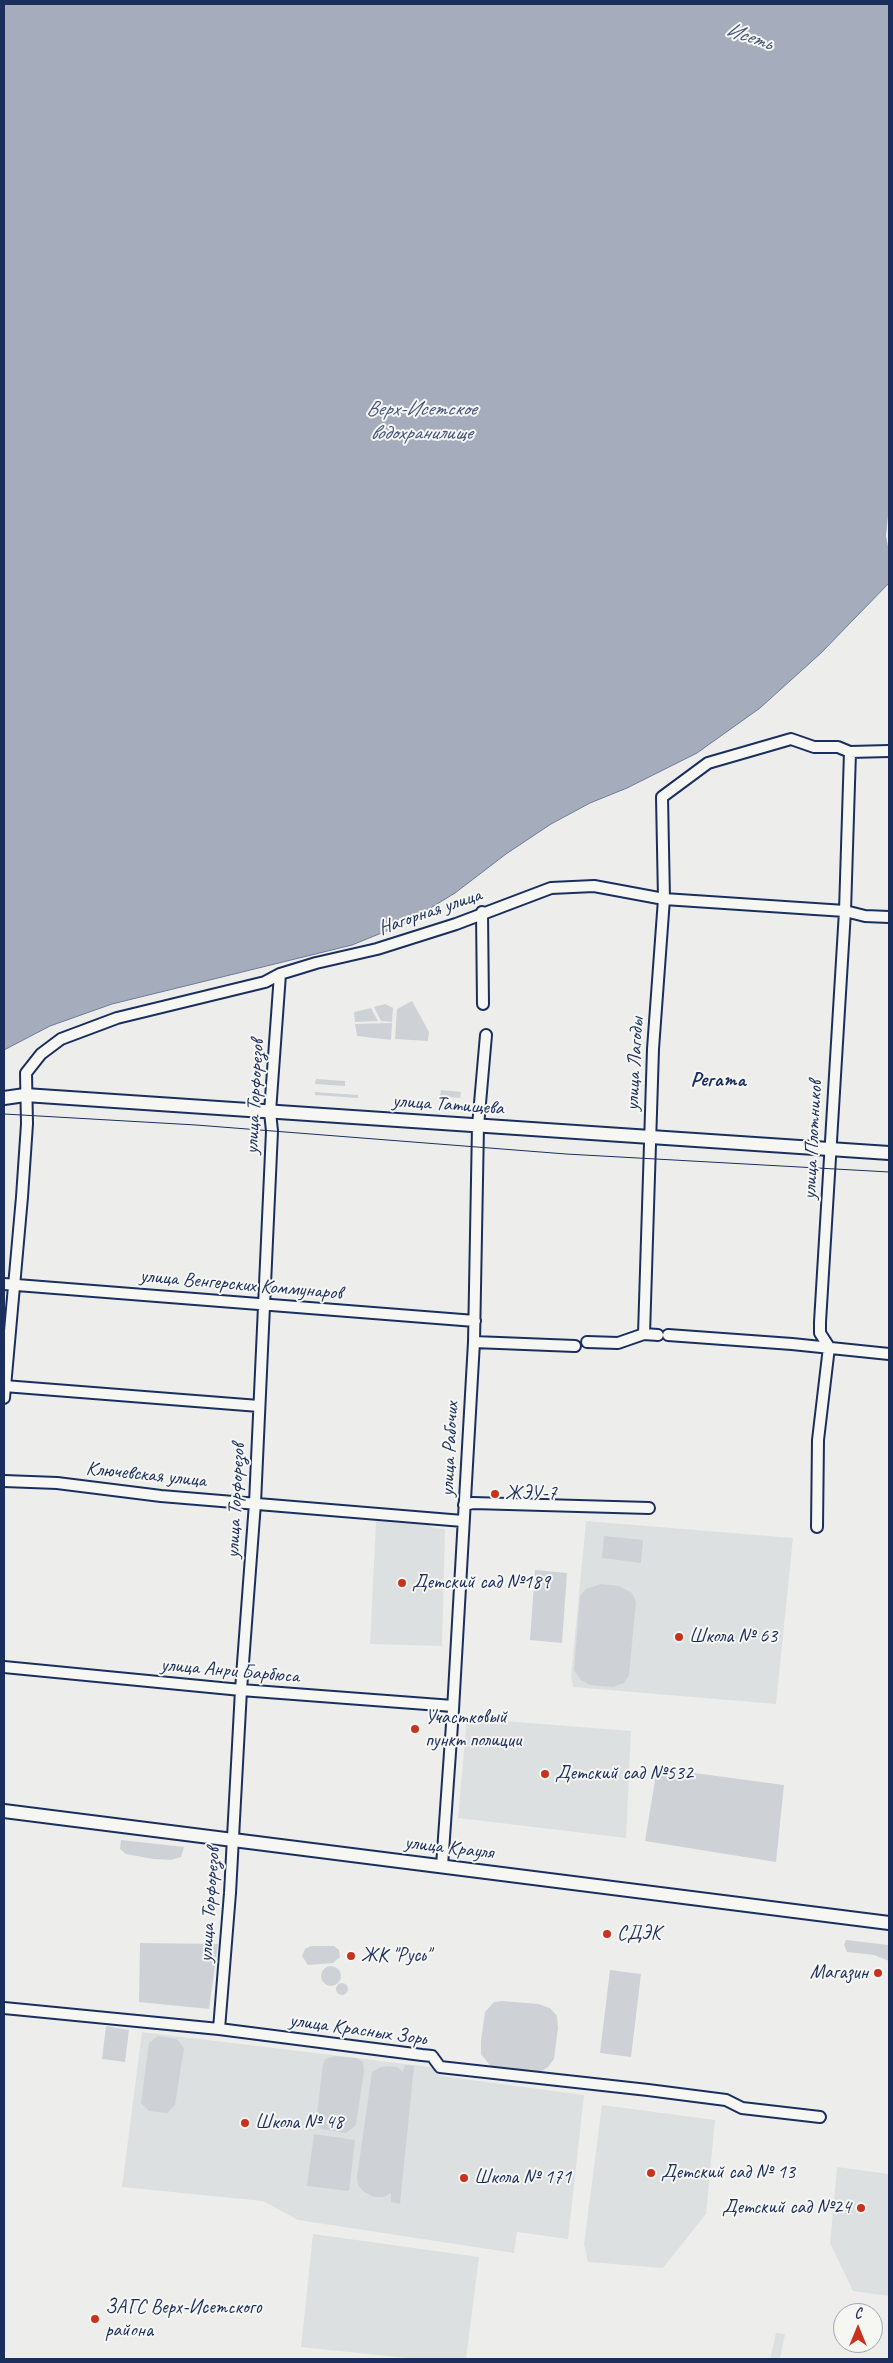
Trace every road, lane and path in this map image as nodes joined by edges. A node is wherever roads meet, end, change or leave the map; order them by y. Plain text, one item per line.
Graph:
1 (889, 751) edge
2 (850, 752) junction
3 (664, 899) junction
4 (845, 911) junction
5 (482, 912) junction
6 (889, 917) edge
7 (280, 974) junction
8 (483, 1004) dead end
9 (486, 1035) dead end
10 (25, 1095) junction
11 (4, 1098) edge
12 (270, 1112) junction
13 (478, 1126) junction
14 (649, 1137) junction
15 (829, 1149) junction
16 (889, 1154) edge
17 (8, 1284) edge
18 (264, 1304) junction
19 (475, 1321) junction
20 (644, 1334) junction
21 (474, 1342) junction
22 (587, 1342) dead end
23 (575, 1346) dead end
24 (829, 1347) junction
25 (889, 1354) edge
26 (4, 1386) edge
27 (4, 1398) edge
28 (259, 1406) junction
29 (4, 1481) edge
30 (255, 1504) junction
31 (464, 1504) junction
32 (649, 1508) dead end
33 (463, 1521) junction
34 (817, 1526) dead end
35 (4, 1667) edge
36 (241, 1690) junction
37 (454, 1706) junction
38 (4, 1811) edge
39 (232, 1841) junction
40 (442, 1866) junction
41 (889, 1923) edge
42 (4, 2008) edge
43 (219, 2029) junction
44 (820, 2117) dead end

1 - 2 street
2 - 3 street, улица Лагоды
2 - 4 street, улица Плотников
3 - 4 street, Нагорная улица
3 - 5 street, Нагорная улица
3 - 14 street, улица Лагоды
4 - 6 street, Нагорная улица
4 - 15 street, улица Плотников
5 - 7 street, Нагорная улица
5 - 8 street
7 - 10 street, Нагорная улица
7 - 12 street, улица Торфорезов
9 - 13 street, улица Рабочих
10 - 11 street, улица Татищева
10 - 12 street, улица Татищева
10 - 17 street, Нагорная улица
12 - 13 street, улица Татищева
12 - 18 street, улица Торфорезов
13 - 14 street, улица Татищева
13 - 19 street, улица Рабочих
14 - 15 street, улица Татищева
14 - 20 street, улица Лагоды
15 - 16 street, улица Татищева
15 - 24 street, улица Плотников
17 - 18 street, улица Венгерских Коммунаров
17 - 26 street, Нагорная улица
18 - 19 street, улица Венгерских Коммунаров
18 - 28 street, улица Торфорезов
19 - 21 street, улица Рабочих
20 - 22 street
20 - 24 street
21 - 23 street
21 - 31 street, улица Рабочих
24 - 25 street
24 - 34 street, улица Плотников
26 - 27 street, Нагорная улица
26 - 28 street
28 - 30 street, улица Торфорезов
29 - 30 street, Ключевская улица
30 - 33 street, Ключевская улица
30 - 36 street, улица Торфорезов
31 - 32 street
31 - 33 street, улица Рабочих
33 - 37 street, улица Рабочих
35 - 36 street, улица Анри Барбюса
36 - 37 street, улица Анри Барбюса
36 - 39 street, улица Торфорезов
37 - 40 street, улица Рабочих
38 - 39 street, улица Крауля
39 - 40 street, улица Крауля
39 - 43 street, улица Торфорезов
40 - 41 street, улица Крауля
42 - 43 street, улица Красных Зорь
43 - 44 street, улица Красных Зорь

